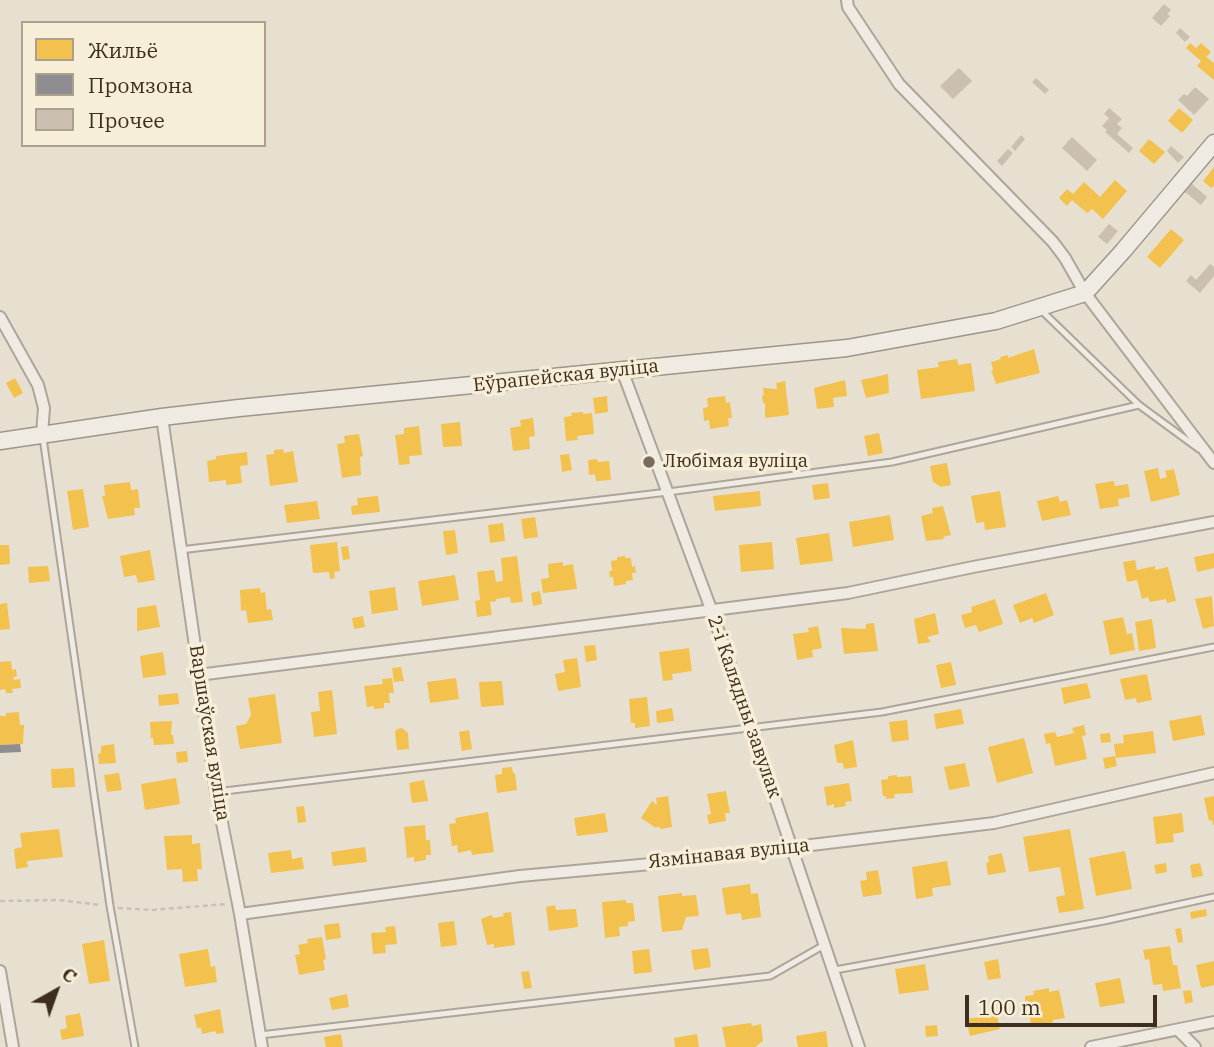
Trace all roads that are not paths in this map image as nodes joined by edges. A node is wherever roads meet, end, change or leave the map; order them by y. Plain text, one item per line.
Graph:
1 (847, 0) edge
2 (1214, 143) edge
3 (1085, 293) junction
4 (1039, 308) junction
5 (0, 317) edge
6 (3, 329) edge
7 (622, 370) junction
8 (1139, 405) junction
9 (162, 417) junction
10 (42, 434) junction
11 (0, 441) edge
12 (1211, 459) edge
13 (668, 492) junction
14 (1214, 522) edge
15 (180, 550) junction
16 (711, 609) junction
17 (1214, 647) edge
18 (198, 675) junction
19 (751, 728) junction
20 (1214, 773) edge
21 (216, 792) junction
22 (792, 848) junction
23 (1214, 897) edge
24 (239, 909) junction
25 (826, 944) junction
26 (835, 970) junction
27 (0, 971) edge
28 (1214, 1022) edge
29 (1178, 1030) junction
30 (261, 1041) edge
31 (13, 1047) edge
32 (135, 1047) edge
33 (859, 1047) edge
34 (1091, 1047) edge
35 (1195, 1047) edge

1 - 3 street
2 - 3 street
3 - 4 street, Еўрапейская вуліца
3 - 12 street
4 - 7 street, Еўрапейская вуліца
4 - 8 lane
5 - 6 street
6 - 10 street
7 - 9 street, Еўрапейская вуліца
7 - 13 street, 2-і Калядны завулак
8 - 12 lane
8 - 13 lane
9 - 10 street, Еўрапейская вуліца
9 - 15 street, Варшаўская вуліца
10 - 11 street, Еўрапейская вуліца
10 - 32 lane
13 - 15 lane
13 - 16 street, 2-і Калядны завулак
14 - 16 street
15 - 18 street, Варшаўская вуліца
16 - 18 street
16 - 19 street, 2-і Калядны завулак
17 - 19 lane
18 - 21 street, Варшаўская вуліца
19 - 21 lane
19 - 22 street, 2-і Калядны завулак
20 - 22 street, Язмінавая вуліца
21 - 24 street, Варшаўская вуліца
22 - 24 street, Язмінавая вуліца
22 - 25 street, 2-і Калядны завулак
23 - 26 lane
24 - 30 street, Варшаўская вуліца
25 - 26 street, 2-і Калядны завулак
25 - 30 lane
26 - 33 street, 2-і Калядны завулак
27 - 31 street
28 - 29 street
29 - 34 street
29 - 35 street

